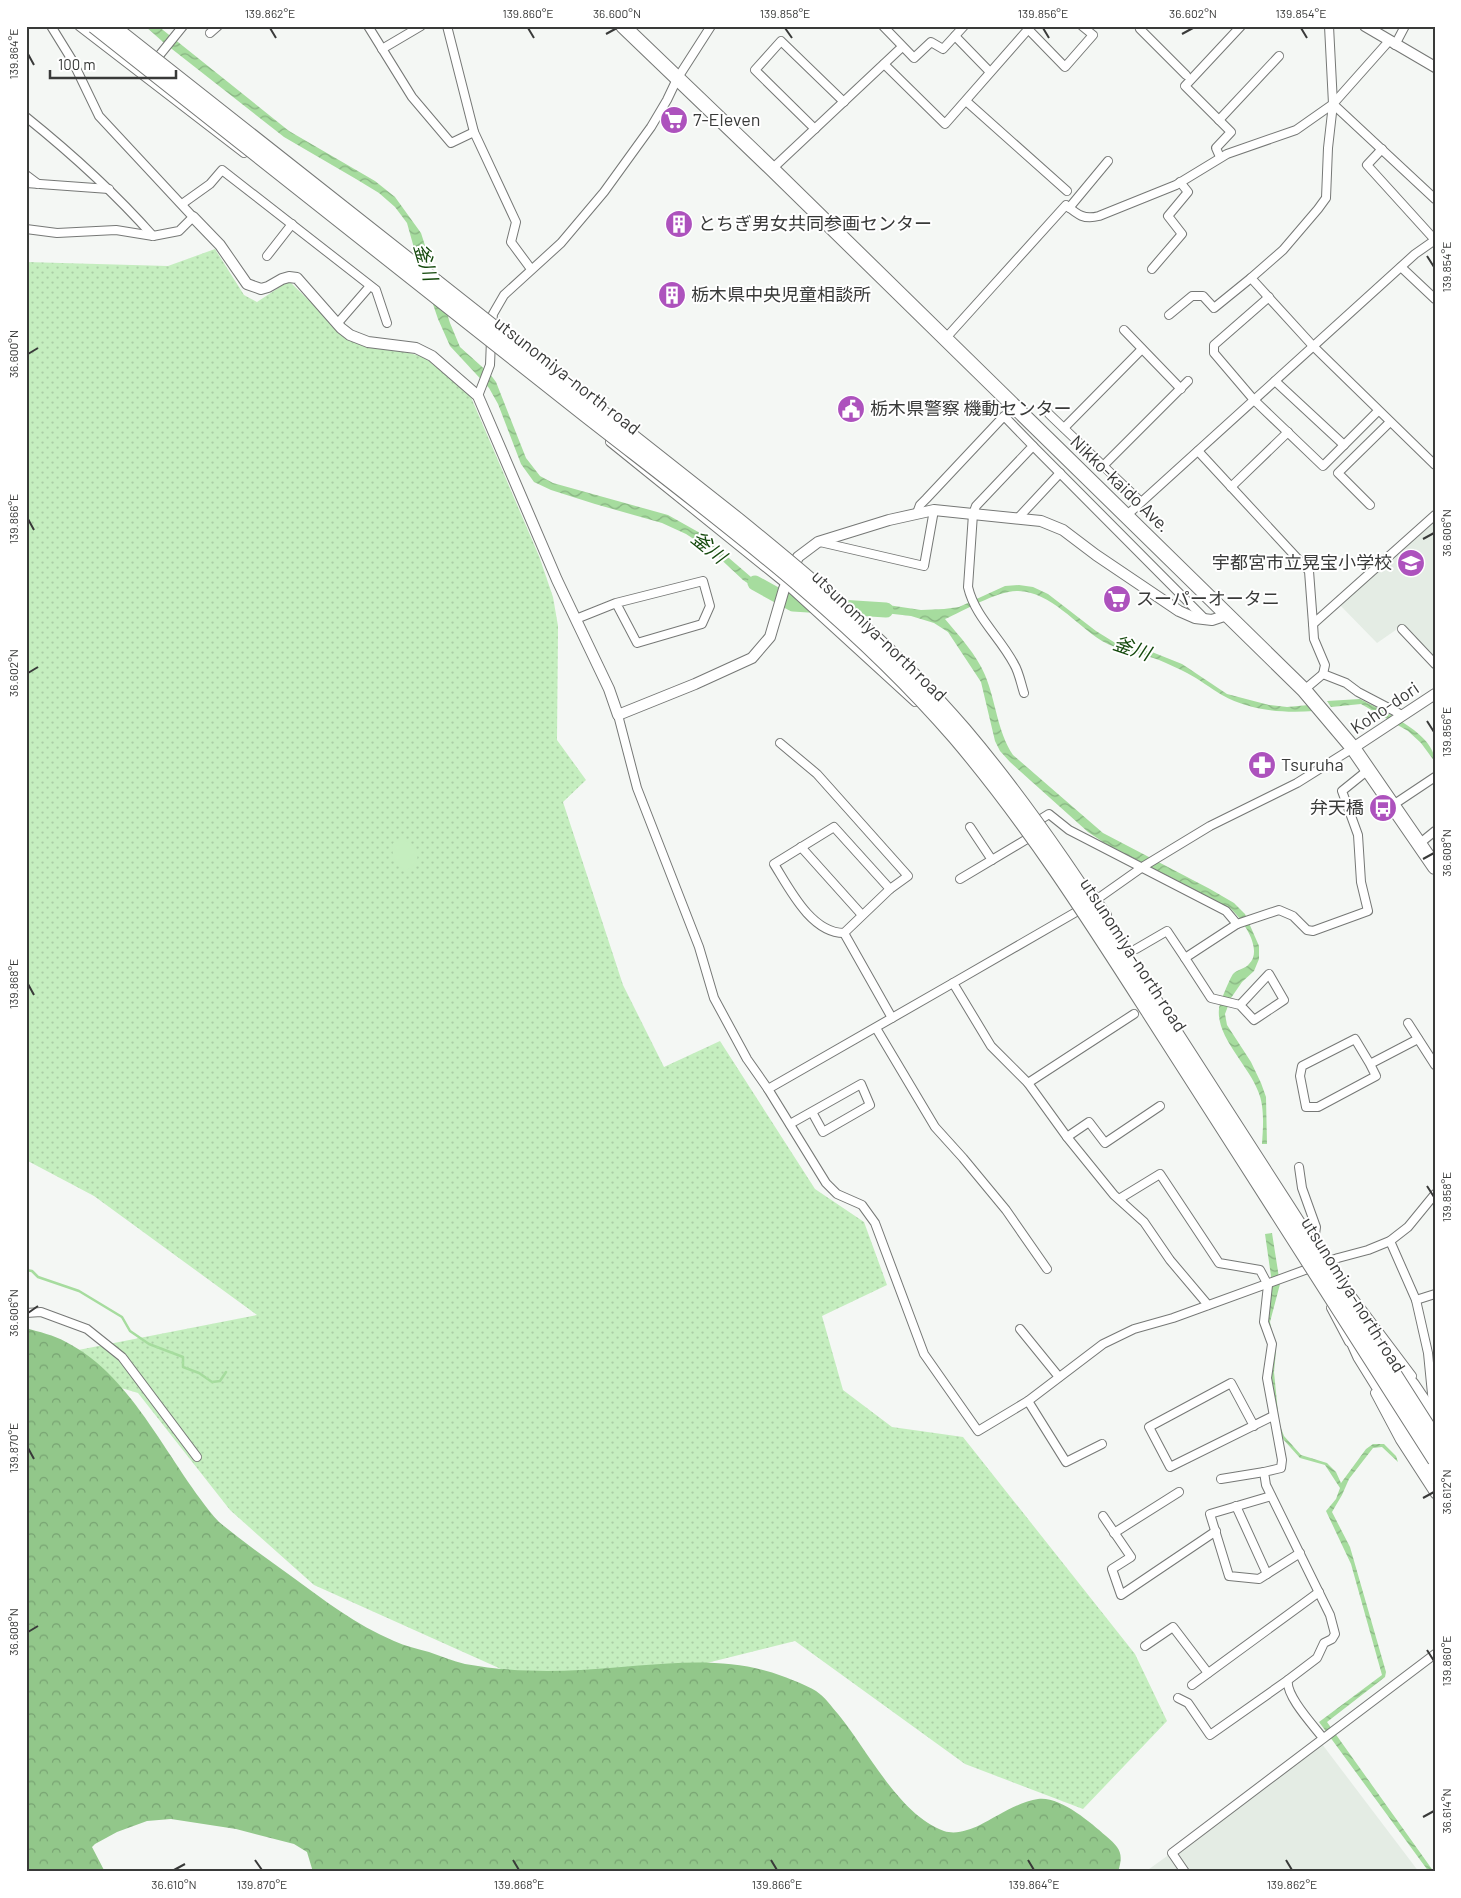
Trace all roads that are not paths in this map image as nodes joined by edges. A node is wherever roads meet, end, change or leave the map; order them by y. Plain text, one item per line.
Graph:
1 (50, 26) edge
2 (79, 26) edge
3 (94, 26) edge
4 (112, 26) edge
5 (120, 26) edge
6 (183, 26) edge
7 (218, 26) edge
8 (368, 26) edge
9 (421, 26) edge
10 (447, 26) edge
11 (623, 26) edge
12 (711, 26) edge
13 (883, 26) edge
14 (964, 26) edge
15 (1082, 26) edge
16 (1142, 26) edge
17 (1242, 26) edge
18 (1329, 26) edge
19 (1365, 26) edge
20 (1405, 26) edge
21 (1030, 28) edge
22 (210, 33) dead end
23 (955, 36) junction
24 (1392, 43) junction
25 (902, 47) junction
26 (382, 49) junction
27 (1279, 56) dead end
28 (158, 57) junction
29 (884, 64) junction
30 (1435, 68) edge
31 (990, 72) junction
32 (1186, 75) dead end
33 (677, 79) junction
34 (966, 101) junction
35 (844, 102) junction
36 (1333, 104) junction
37 (26, 117) edge
38 (1219, 120) junction
39 (815, 128) junction
40 (474, 132) junction
41 (1382, 149) junction
42 (1220, 157) junction
43 (1108, 162) dead end
44 (772, 169) junction
45 (26, 175) edge
46 (1180, 182) junction
47 (26, 183) edge
48 (38, 184) junction
49 (109, 189) junction
50 (1067, 191) dead end
51 (1435, 199) edge
52 (182, 204) junction
53 (1069, 208) junction
54 (193, 217) junction
55 (292, 224) junction
56 (26, 228) edge
57 (153, 236) junction
58 (1435, 240) edge
59 (267, 256) dead end
60 (1401, 267) junction
61 (532, 269) junction
62 (1152, 269) dead end
63 (1251, 278) junction
64 (370, 286) junction
65 (1269, 297) junction
66 (1435, 299) edge
67 (1169, 315) dead end
68 (492, 320) junction
69 (387, 323) dead end
70 (337, 324) junction
71 (1124, 330) dead end
72 (945, 339) junction
73 (1313, 346) junction
74 (491, 347) junction
75 (1142, 349) junction
76 (1275, 381) junction
77 (1188, 382) dead end
78 (1181, 389) junction
79 (480, 392) junction
80 (1254, 400) junction
81 (1378, 410) junction
82 (1049, 414) dead end
83 (1390, 422) junction
84 (1064, 428) junction
85 (1288, 432) junction
86 (1344, 445) junction
87 (1033, 446) junction
88 (1198, 451) junction
89 (1435, 465) edge
90 (1104, 466) junction
91 (1060, 473) junction
92 (1231, 487) junction
93 (1141, 502) junction
94 (1370, 504) dead end
95 (934, 510) junction
96 (917, 513) junction
97 (973, 514) junction
98 (1435, 515) edge
99 (1126, 516) junction
100 (1019, 517) junction
101 (818, 542) junction
102 (796, 562) junction
103 (785, 586) junction
104 (616, 603) junction
105 (1227, 615) junction
106 (576, 619) junction
107 (1205, 619) junction
108 (1313, 624) junction
109 (1402, 629) dead end
110 (1435, 664) edge
111 (1323, 674) junction
112 (1304, 690) junction
113 (1024, 693) dead end
114 (1435, 694) edge
115 (618, 715) junction
116 (1397, 719) junction
117 (780, 743) dead end
118 (1353, 748) junction
119 (1368, 770) junction
120 (1435, 777) edge
121 (1393, 805) junction
122 (1041, 819) junction
123 (970, 827) dead end
124 (1435, 831) edge
125 (1026, 839) junction
126 (1419, 844) junction
127 (801, 847) junction
128 (992, 860) junction
129 (1435, 867) edge
130 (1141, 868) junction
131 (960, 879) dead end
132 (890, 889) junction
133 (1097, 899) junction
134 (1078, 912) junction
135 (862, 915) junction
136 (1237, 924) junction
137 (844, 933) junction
138 (1136, 949) dead end
139 (1185, 958) junction
140 (952, 982) junction
141 (1240, 1005) junction
142 (1134, 1014) dead end
143 (892, 1018) junction
144 (1408, 1023) dead end
145 (876, 1028) junction
146 (1418, 1039) junction
147 (1370, 1064) junction
148 (1435, 1065) edge
149 (1028, 1083) junction
150 (768, 1089) junction
151 (1160, 1106) dead end
152 (812, 1112) junction
153 (790, 1124) junction
154 (1067, 1137) junction
155 (1299, 1167) dead end
156 (1435, 1194) edge
157 (1118, 1199) junction
158 (1314, 1240) junction
159 (1390, 1241) junction
160 (1328, 1262) junction
161 (1047, 1268) dead end
162 (1308, 1270) junction
163 (1268, 1285) junction
164 (1435, 1294) edge
165 (1416, 1300) junction
166 (1208, 1305) junction
167 (1339, 1310) junction
168 (26, 1313) edge
169 (1020, 1329) dead end
170 (1377, 1347) junction
171 (1431, 1351) edge
172 (1059, 1377) junction
173 (1028, 1401) junction
174 (1434, 1405) edge
175 (1273, 1416) junction
176 (1435, 1419) edge
177 (1254, 1426) junction
178 (1435, 1438) edge
179 (1102, 1444) dead end
180 (197, 1457) dead end
181 (1435, 1460) edge
182 (1264, 1472) junction
183 (1435, 1477) edge
184 (1221, 1479) dead end
185 (1178, 1492) dead end
186 (1435, 1494) edge
187 (1271, 1496) junction
188 (1236, 1506) junction
189 (1103, 1516) dead end
190 (1216, 1531) junction
191 (1114, 1533) junction
192 (1300, 1553) junction
193 (1267, 1574) junction
194 (1319, 1592) junction
195 (1145, 1646) dead end
196 (1435, 1654) edge
197 (1208, 1674) junction
198 (1288, 1680) junction
199 (1192, 1685) dead end
200 (1178, 1698) dead end
201 (1323, 1738) junction
202 (1185, 1872) edge

1 - 52 street
2 - 74 street
3 - 167 highway, utsunomiya-north road, bridge
4 - 170 highway, utsunomiya-north road, bridge
5 - 28 street
6 - 28 street
7 - 22 street
8 - 26 street
9 - 26 street
10 - 40 street
11 - 33 highway, Nikko-kaido Ave.
12 - 33 street
13 - 25 street
14 - 23 street
15 - 21 street
16 - 32 street
17 - 38 street
18 - 36 street
19 - 24 street
20 - 24 street
21 - 31 street
23 - 25 street
23 - 31 street
24 - 30 street
24 - 36 street
25 - 29 street
26 - 40 street
27 - 38 street
28 - 68 street
29 - 34 street
29 - 35 street
31 - 34 street
33 - 44 highway, Nikko-kaido Ave.
33 - 61 street
34 - 50 street
35 - 39 street
35 - 39 street
36 - 41 street
36 - 42 street
36 - 63 street
37 - 49 street
38 - 42 street
39 - 44 street
40 - 61 street
41 - 51 street
41 - 58 street
42 - 46 street
43 - 53 street
44 - 72 highway, Nikko-kaido Ave.
45 - 48 street
46 - 53 street
46 - 62 street
47 - 48 street
48 - 49 street
49 - 57 street
52 - 54 street
52 - 55 street
53 - 72 street
54 - 57 street
54 - 70 street
55 - 59 street
55 - 64 street
56 - 57 street
58 - 60 street
60 - 66 street
60 - 73 street
61 - 68 street
63 - 65 street
63 - 67 street
64 - 69 street
64 - 70 street
65 - 73 street
65 - 80 street
68 - 74 street
68 - 102 street
70 - 79 street
71 - 75 street
72 - 99 highway, Nikko-kaido Ave.
73 - 76 street
73 - 81 street
74 - 79 street
74 - 103 street
75 - 78 street
75 - 84 street
76 - 80 street
76 - 86 street
77 - 78 street
78 - 90 street
79 - 106 street
80 - 85 street
80 - 88 street
81 - 83 street
81 - 86 street
82 - 84 street
83 - 89 street
83 - 94 street
84 - 90 street
85 - 86 street
85 - 92 street
87 - 91 street
87 - 96 street
87 - 97 street
88 - 92 street
88 - 93 street
90 - 93 street
91 - 100 street
91 - 107 street
92 - 108 street
93 - 99 street
95 - 96 street
95 - 97 street
95 - 101 street
96 - 101 street
97 - 100 street
97 - 113 street
98 - 108 street
99 - 105 highway, Nikko-kaido Ave.
100 - 107 street
101 - 102 street
102 - 103 street
102 - 122 street
103 - 115 street
103 - 125 street
104 - 104 street
104 - 106 street
105 - 107 street
105 - 112 highway, Nikko-kaido Ave.
106 - 115 street
108 - 111 street
109 - 110 street
111 - 112 street
111 - 116 street
112 - 118 highway, Nikko-kaido Ave.
114 - 116 street, Koho-dori
115 - 150 street
116 - 118 street, Koho-dori
117 - 132 street
118 - 119 highway, Nikko-kaido Ave.
118 - 130 street
119 - 121 highway, Nikko-kaido Ave.
119 - 136 street
120 - 121 street
121 - 126 highway, Nikko-kaido Ave.
122 - 130 street
122 - 133 street
123 - 128 street
124 - 126 street
125 - 128 street
125 - 134 street
126 - 129 highway, Nikko-kaido Ave.
127 - 132 street
127 - 135 street
127 - 137 street
128 - 131 street
130 - 133 street
130 - 136 street
132 - 135 street
133 - 134 street
133 - 158 street
134 - 140 street
134 - 162 street
135 - 137 street
136 - 139 street
137 - 143 street
138 - 139 street
139 - 141 street
140 - 143 street
140 - 149 street
141 - 141 street
142 - 149 street
143 - 145 street
144 - 146 street
145 - 150 street
145 - 161 street
146 - 147 street
146 - 148 street
147 - 147 street
149 - 154 street
150 - 153 street
151 - 154 street
152 - 152 street
152 - 153 street
153 - 173 street
154 - 157 street
155 - 158 street
156 - 159 street
157 - 163 street
157 - 166 street
158 - 160 street
159 - 160 street
159 - 165 street
160 - 162 street
160 - 174 street
162 - 163 street
162 - 186 street
163 - 166 street
163 - 175 street
164 - 165 street
165 - 171 street
166 - 172 street
167 - 181 highway, utsunomiya-north road, bridge
167 - 183 highway, bridge
168 - 180 street
169 - 172 street
170 - 176 highway, bridge
170 - 178 highway, utsunomiya-north road, bridge
171 - 174 street
172 - 173 street
173 - 179 street
175 - 177 street
175 - 182 street
177 - 177 street
182 - 184 street
182 - 187 street
185 - 191 street
187 - 188 street
187 - 192 street
188 - 190 street
188 - 193 street
189 - 191 street
190 - 191 street
190 - 193 street
192 - 193 street
192 - 194 street
194 - 197 street
194 - 198 street
195 - 197 street
196 - 201 street
197 - 199 street
198 - 200 street
198 - 201 street
201 - 202 street

